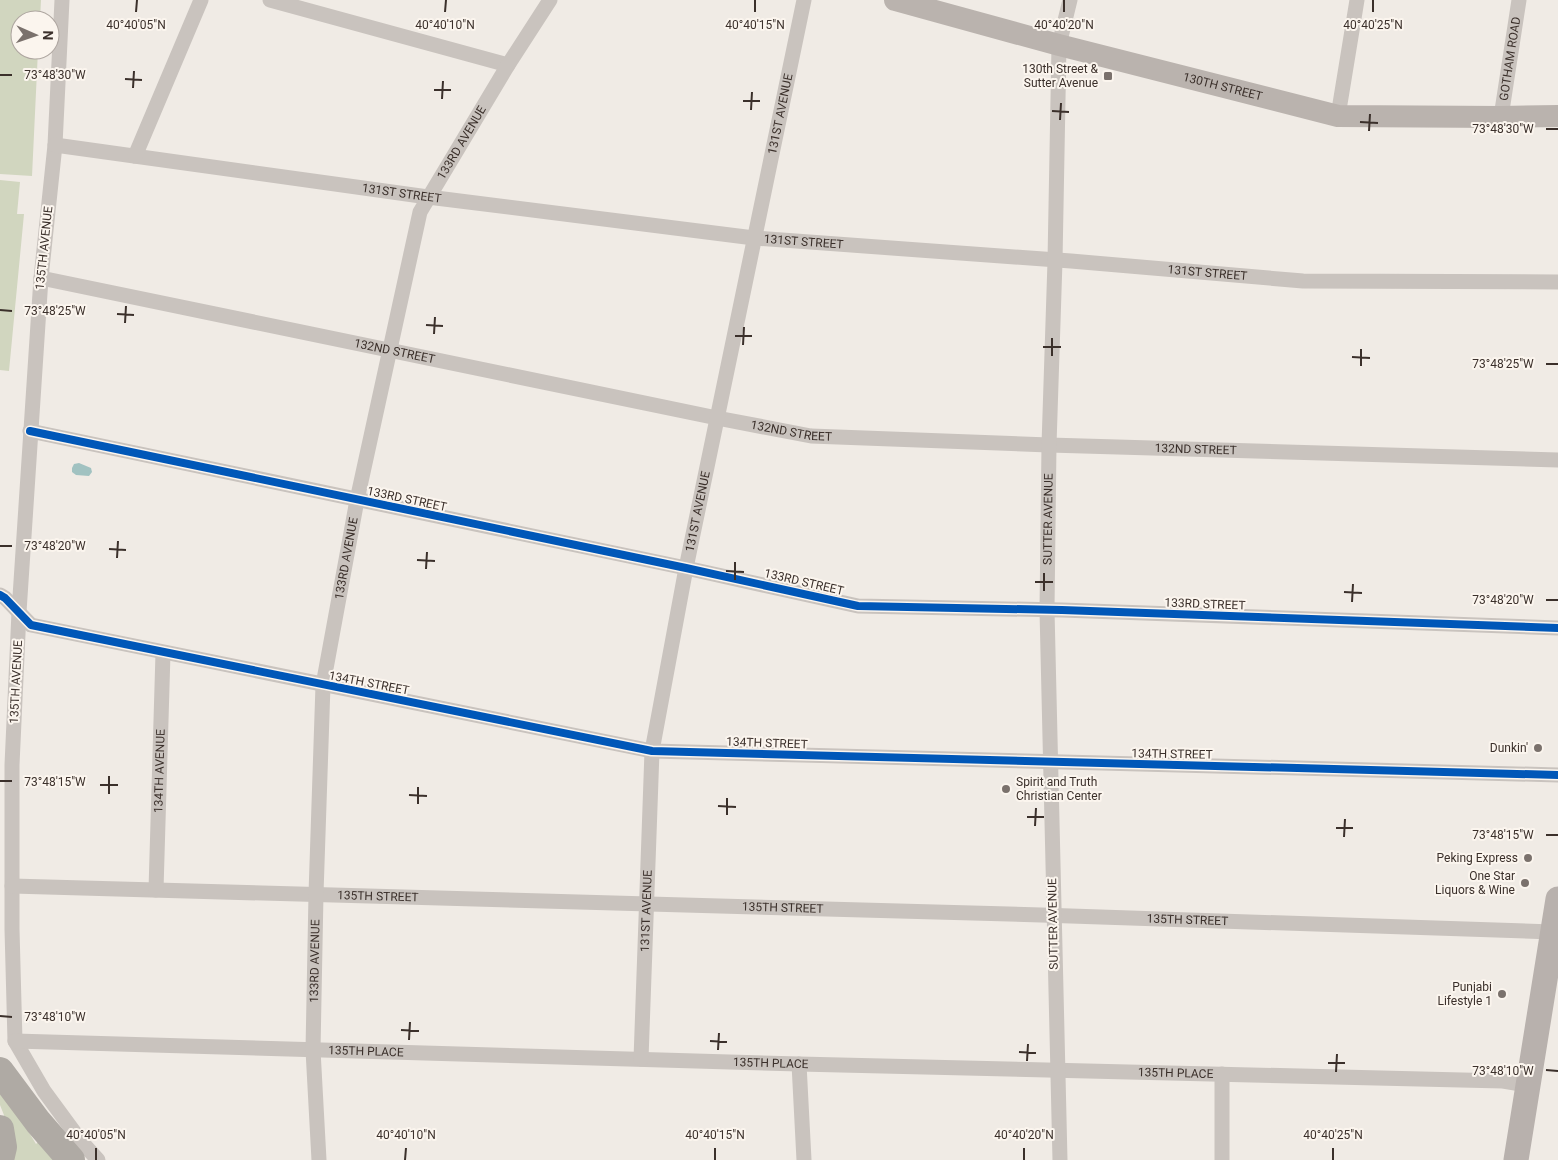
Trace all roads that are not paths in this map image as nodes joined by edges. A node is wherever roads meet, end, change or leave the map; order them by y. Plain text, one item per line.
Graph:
1 (62, 0) edge
2 (200, 0) edge
3 (270, 0) edge
4 (550, 0) edge
5 (804, 0) edge
6 (895, 0) edge
7 (1070, 0) edge
8 (1357, 0) edge
9 (1519, 0) edge
10 (1059, 45) junction
11 (508, 65) junction
12 (1338, 116) junction
13 (1558, 116) edge
14 (1501, 117) junction
15 (55, 145) junction
16 (135, 156) junction
17 (428, 197) junction
18 (754, 238) junction
19 (1055, 261) junction
20 (41, 278) junction
21 (1558, 282) edge
22 (389, 350) junction
23 (717, 418) junction
24 (30, 431) junction
25 (1049, 445) junction
26 (1558, 460) edge
27 (357, 500) junction
28 (686, 568) junction
29 (0, 595) edge
30 (1047, 610) junction
31 (19, 612) junction
32 (1558, 628) edge
33 (163, 652) junction
34 (323, 685) junction
35 (652, 751) junction
36 (1050, 762) junction
37 (6, 763) edge
38 (1558, 775) edge
39 (12, 886) junction
40 (156, 890) junction
41 (316, 894) junction
42 (1558, 899) edge
43 (646, 904) junction
44 (1053, 915) junction
45 (6, 928) edge
46 (1553, 932) junction
47 (1550, 995) edge
48 (15, 1040) junction
49 (313, 1050) junction
50 (641, 1060) junction
51 (799, 1064) junction
52 (0, 1071) edge
53 (1057, 1071) junction
54 (1222, 1074) junction
55 (1527, 1085) junction
56 (0, 1129) edge
57 (0, 1160) edge
58 (71, 1160) edge
59 (98, 1160) edge
60 (319, 1160) edge
61 (804, 1160) edge
62 (1060, 1160) edge
63 (1222, 1160) edge
64 (1516, 1160) edge

1 - 15 street, 135TH AVENUE
2 - 16 street
3 - 11 street
4 - 11 street, 133RD AVENUE
5 - 18 street, 131ST AVENUE
6 - 10 street, 130TH STREET
7 - 10 street, SUTTER AVENUE
8 - 12 street
9 - 14 street, GOTHAM ROAD
10 - 12 street, 130TH STREET
10 - 19 street, SUTTER AVENUE
11 - 17 street, 133RD AVENUE
12 - 14 street, 130TH STREET
13 - 14 street, 130TH STREET
15 - 16 street, 131ST STREET
15 - 20 street, 135TH AVENUE
16 - 17 street, 131ST STREET
17 - 18 street, 131ST STREET
17 - 22 street, 133RD AVENUE
18 - 19 street, 131ST STREET
18 - 23 street, 131ST AVENUE
19 - 21 street, 131ST STREET
19 - 25 street, SUTTER AVENUE
20 - 22 street, 132ND STREET
20 - 24 street, 135TH AVENUE
22 - 23 street, 132ND STREET
22 - 27 street, 133RD AVENUE
23 - 25 street, 132ND STREET
23 - 28 street, 131ST AVENUE
24 - 27 street, 133RD STREET
24 - 31 street, 135TH AVENUE
25 - 26 street, 132ND STREET
25 - 30 street, SUTTER AVENUE
27 - 28 street, 133RD STREET
27 - 34 street, 133RD AVENUE
28 - 30 street, 133RD STREET
28 - 35 street, 131ST AVENUE
29 - 31 street, 134TH STREET
30 - 32 street, 133RD STREET
30 - 36 street, SUTTER AVENUE
31 - 33 street, 134TH STREET
31 - 37 street, 135TH AVENUE
33 - 34 street, 134TH STREET
33 - 40 street, 134TH AVENUE
34 - 35 street, 134TH STREET
34 - 41 street, 133RD AVENUE
35 - 36 street, 134TH STREET
35 - 43 street, 131ST AVENUE
36 - 38 street, 134TH STREET
36 - 44 street, SUTTER AVENUE
37 - 39 street, 135TH AVENUE
39 - 40 street, 135TH STREET
39 - 45 street, 135TH AVENUE
40 - 41 street, 135TH STREET
41 - 43 street, 135TH STREET
41 - 49 street, 133RD AVENUE
42 - 46 main road
43 - 44 street, 135TH STREET
43 - 50 street, 131ST AVENUE
44 - 46 street, 135TH STREET
44 - 53 street, SUTTER AVENUE
45 - 48 street, 135TH AVENUE
46 - 47 main road
47 - 55 main road
48 - 49 street, 135TH PLACE
48 - 59 street
49 - 50 street, 135TH PLACE
49 - 60 street, 133RD AVENUE
50 - 51 street, 135TH PLACE
51 - 53 street, 135TH PLACE
51 - 61 street
52 - 58 highway
53 - 54 street, 135TH PLACE
53 - 62 street, SUTTER AVENUE
54 - 55 street, 135TH PLACE
54 - 63 street
55 - 64 main road
56 - 57 highway

